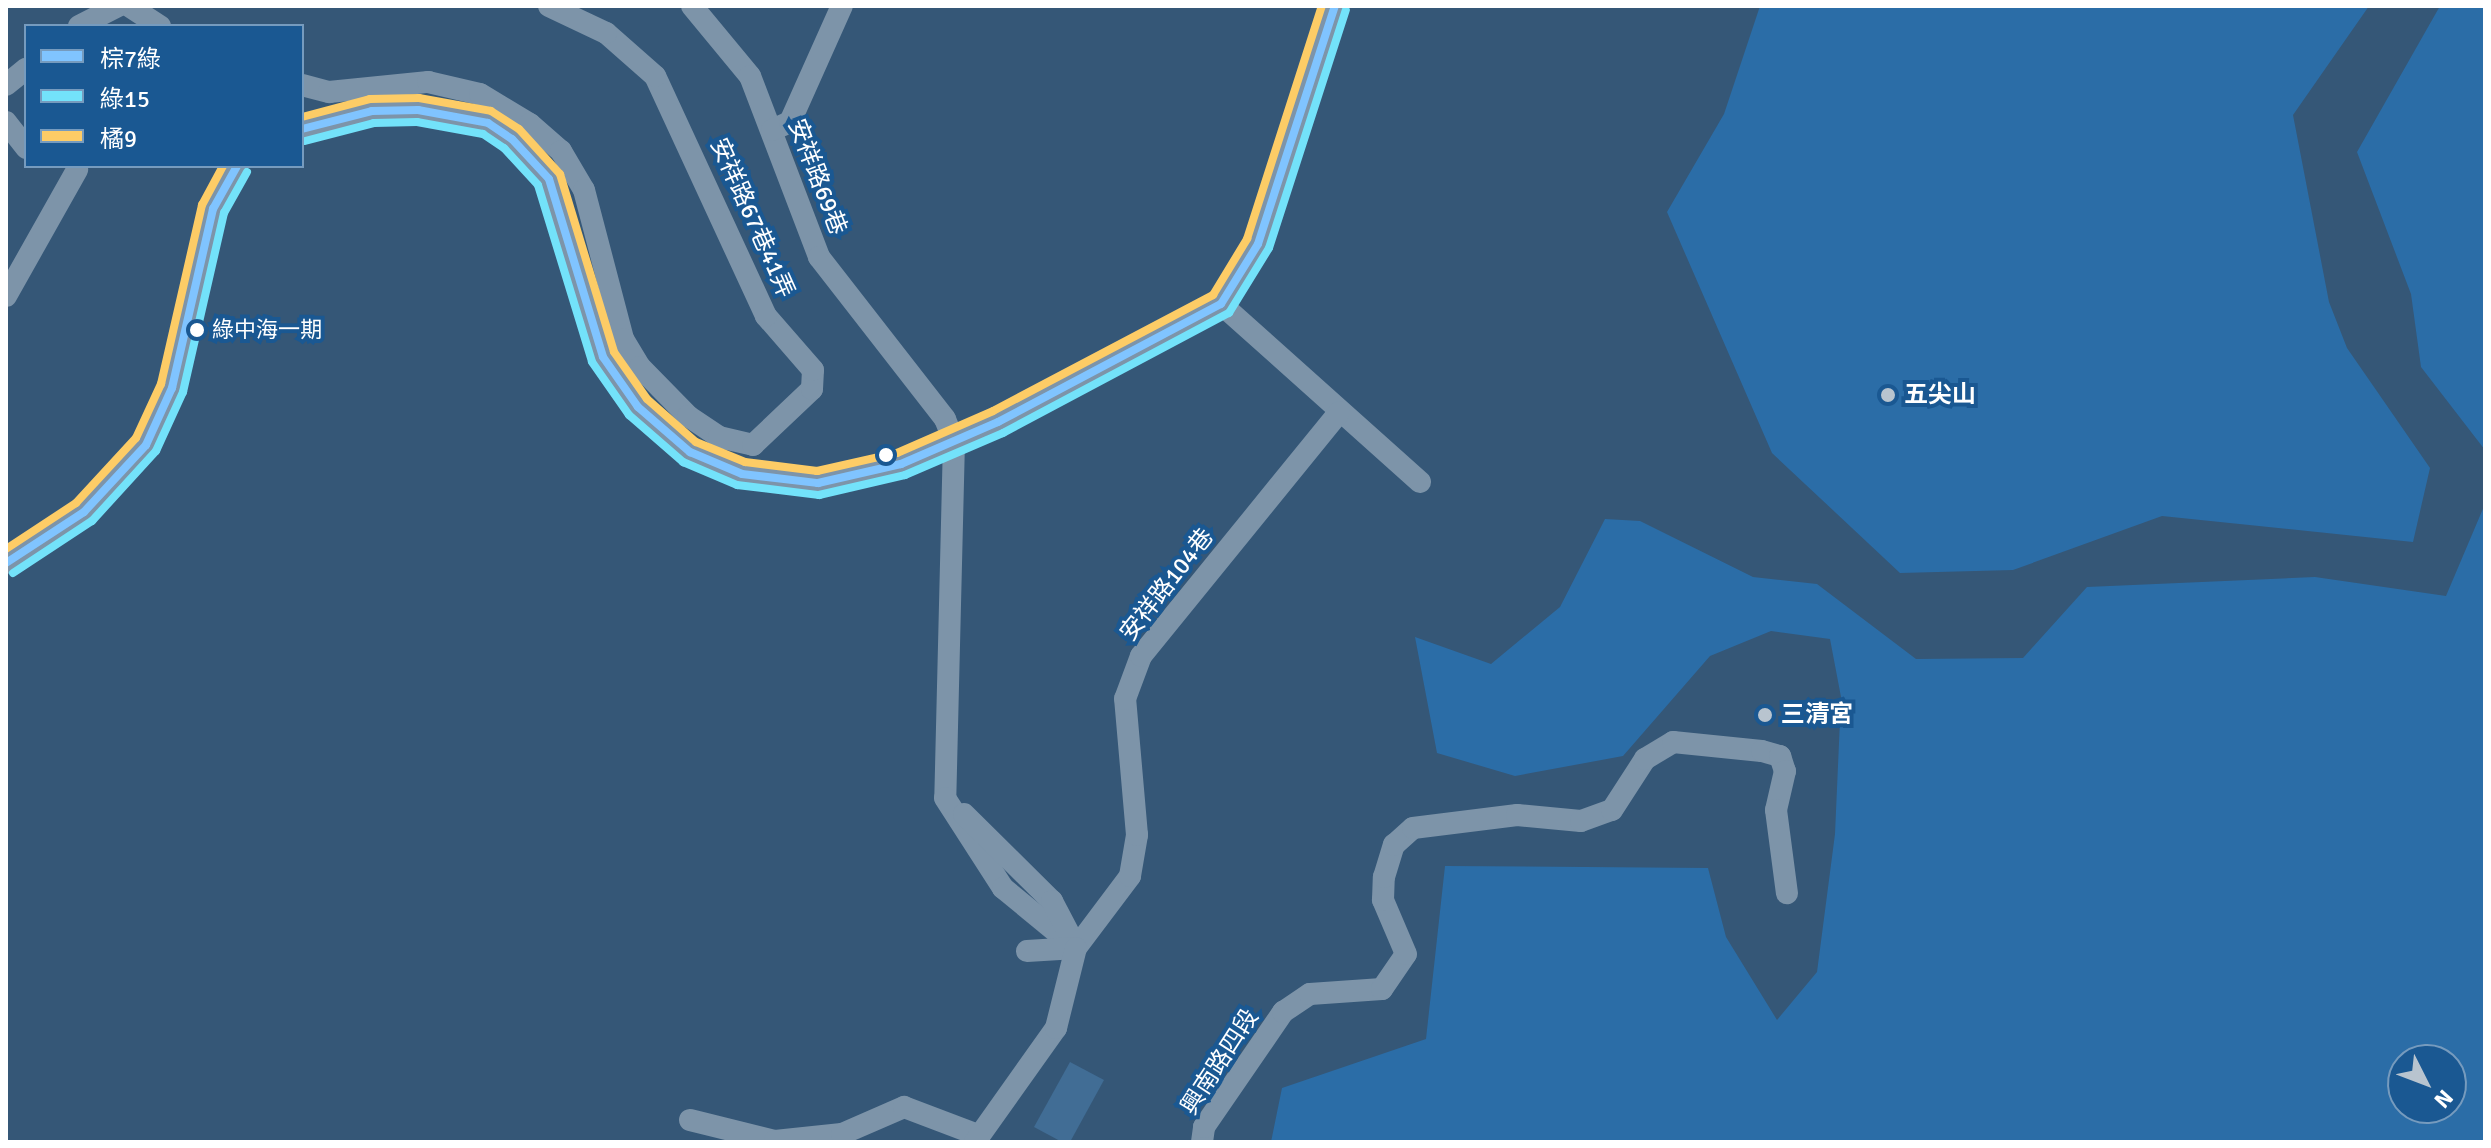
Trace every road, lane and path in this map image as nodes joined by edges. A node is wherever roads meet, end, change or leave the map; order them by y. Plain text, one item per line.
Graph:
1 (118, 6) edge
2 (129, 6) edge
3 (549, 6) edge
4 (692, 6) edge
5 (842, 6) edge
6 (1335, 6) edge
7 (83, 24) edge
8 (157, 24) edge
9 (24, 71) edge
10 (6, 85) edge
11 (304, 86) edge
12 (6, 122) edge
13 (304, 128) edge
14 (772, 130) junction
15 (24, 145) edge
16 (76, 168) edge
17 (236, 168) edge
18 (6, 296) edge
19 (1221, 304) junction
20 (1339, 412) junction
21 (954, 441) junction
22 (1420, 482) dead end
23 (6, 563) edge
24 (1787, 893) dead end
25 (1076, 948) junction
26 (1027, 951) dead end
27 (690, 1120) dead end
28 (976, 1138) edge
29 (1202, 1142) edge

1 - 7 street
2 - 8 street
3 - 11 street, 安祥路67巷41弄
4 - 14 street, 安祥路69巷
5 - 14 street
6 - 19 street
9 - 10 street
12 - 15 street
13 - 21 street
14 - 21 street, 安祥路69巷
16 - 18 street
17 - 23 street
19 - 20 street
19 - 21 street
20 - 22 street
20 - 25 street, 安祥路104巷
21 - 25 street
24 - 29 street, 興南路四段
25 - 26 street
25 - 28 street
27 - 28 street

